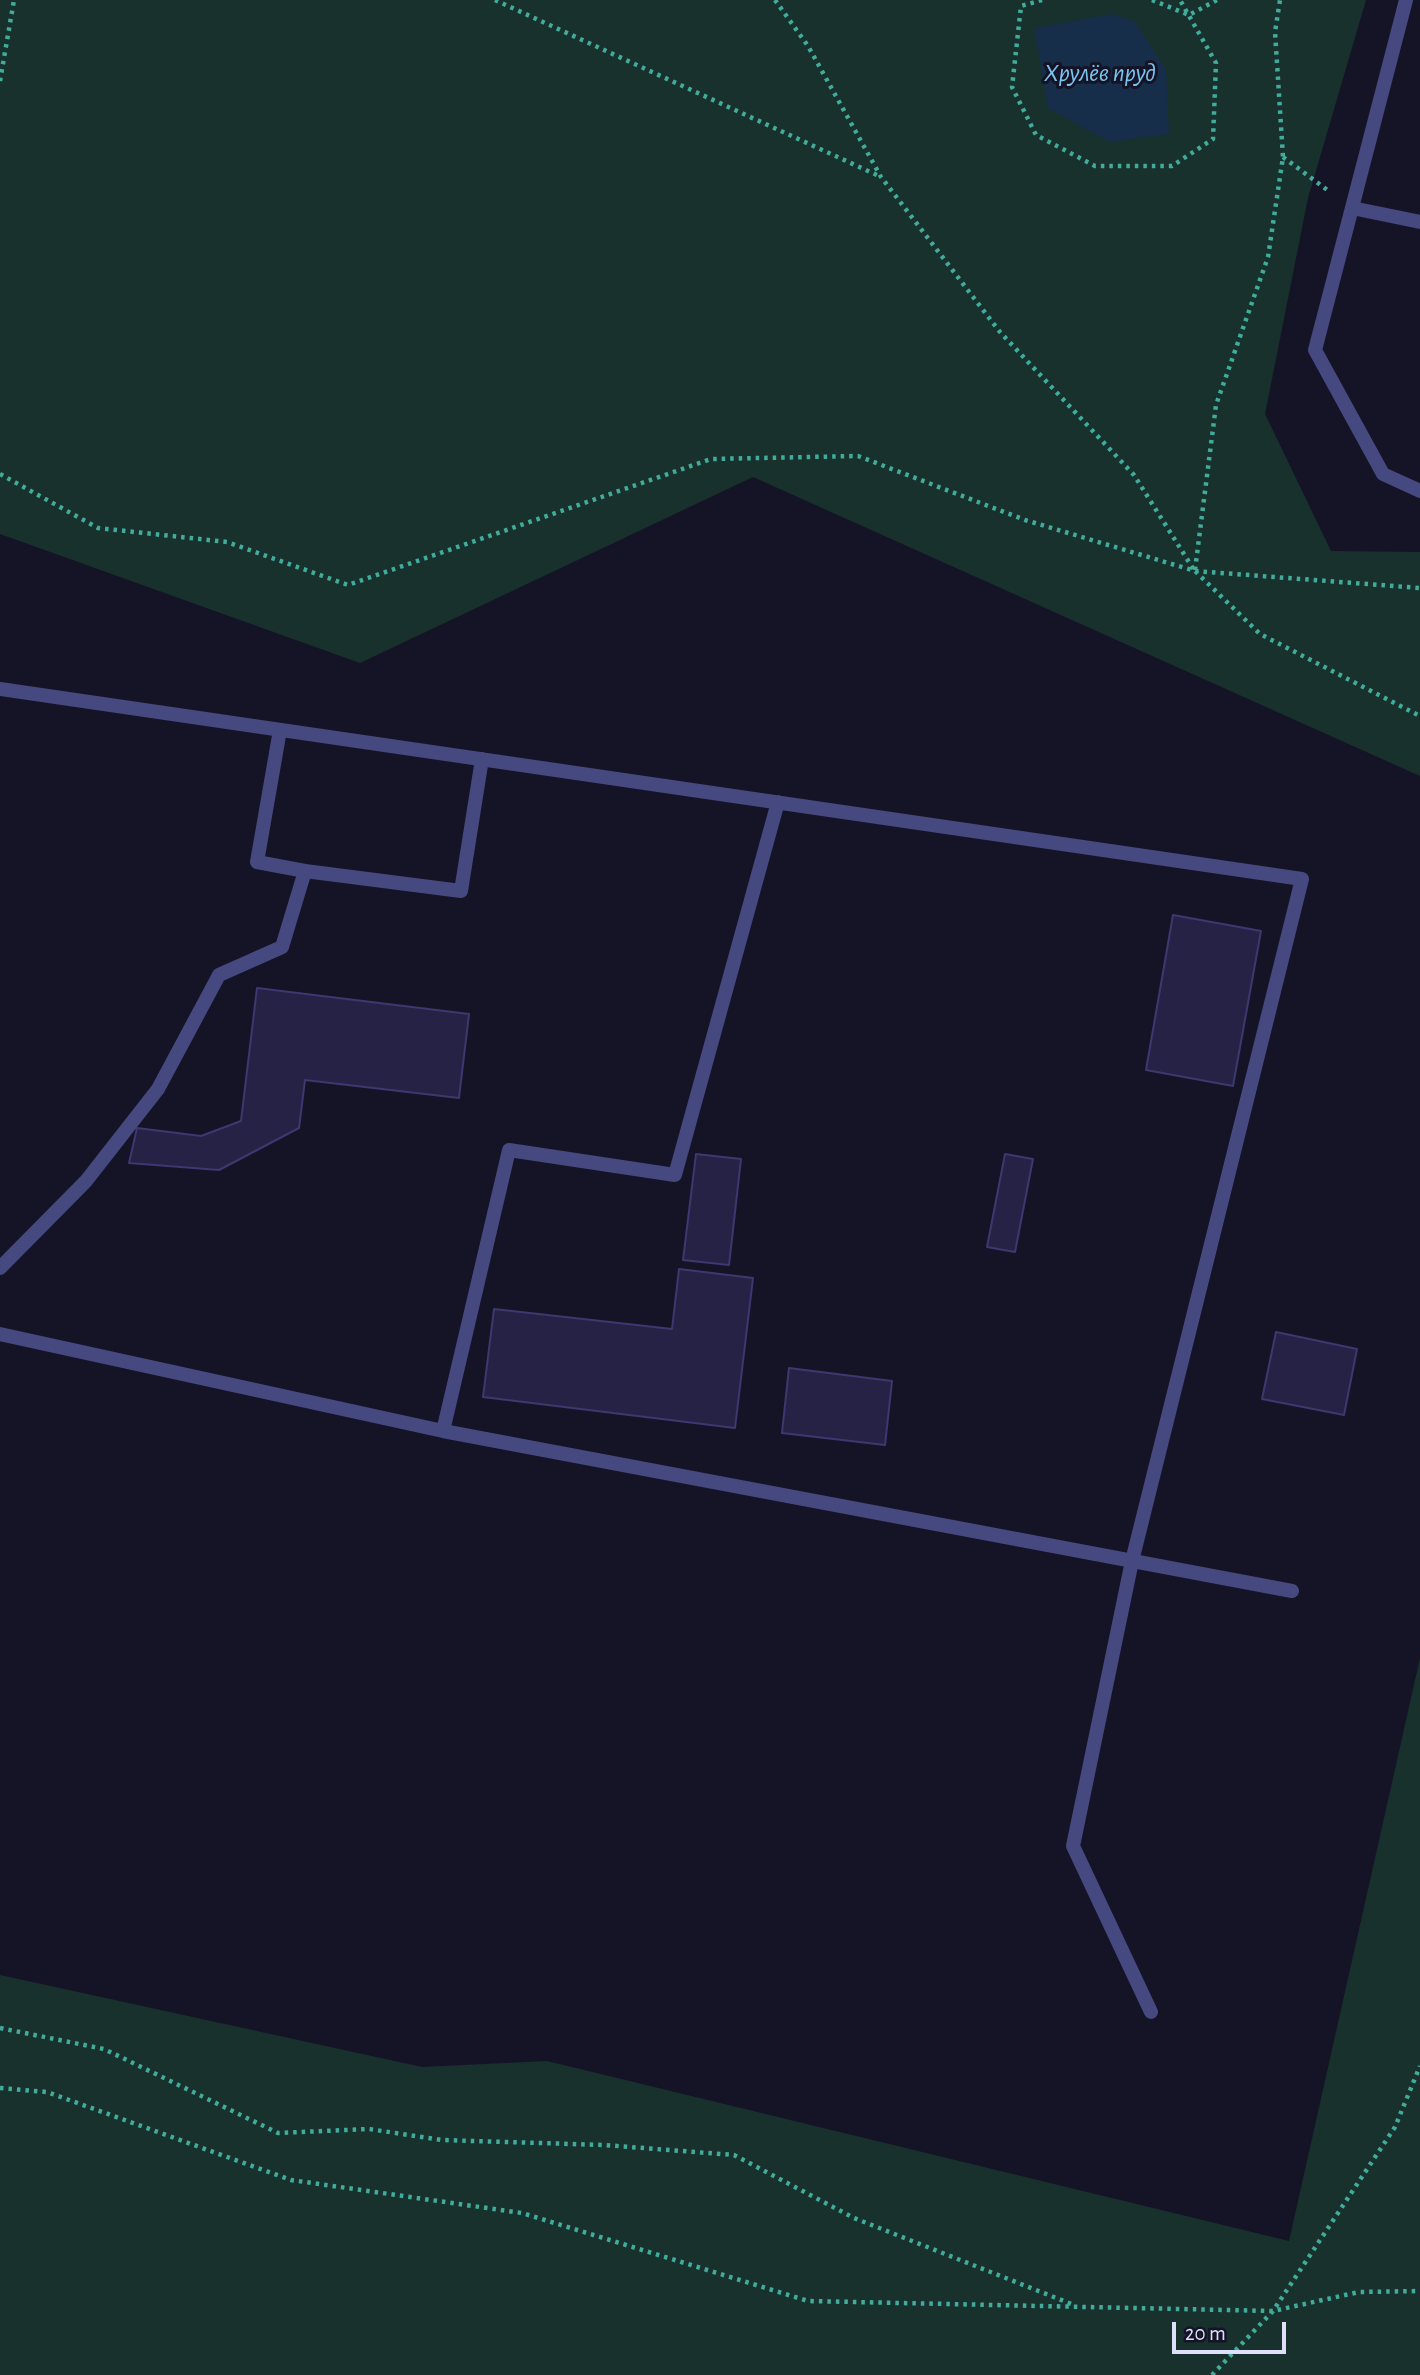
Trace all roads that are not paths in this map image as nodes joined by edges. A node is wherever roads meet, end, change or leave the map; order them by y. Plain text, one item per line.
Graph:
1 (1406, 0) edge
2 (1352, 208) junction
3 (1420, 222) edge
4 (1420, 491) edge
5 (0, 689) edge
6 (280, 730) junction
7 (482, 760) junction
8 (778, 802) junction
9 (305, 871) junction
10 (0, 1268) edge
11 (0, 1334) edge
12 (443, 1431) junction
13 (1132, 1561) junction
14 (1292, 1591) dead end
15 (1151, 2012) dead end

1 - 2 lane
2 - 3 lane
2 - 4 lane
5 - 6 lane
6 - 7 lane
6 - 9 lane
7 - 8 lane
7 - 9 lane
8 - 12 lane
8 - 13 lane
9 - 10 lane
11 - 12 lane
12 - 13 lane
13 - 14 lane
13 - 15 lane

